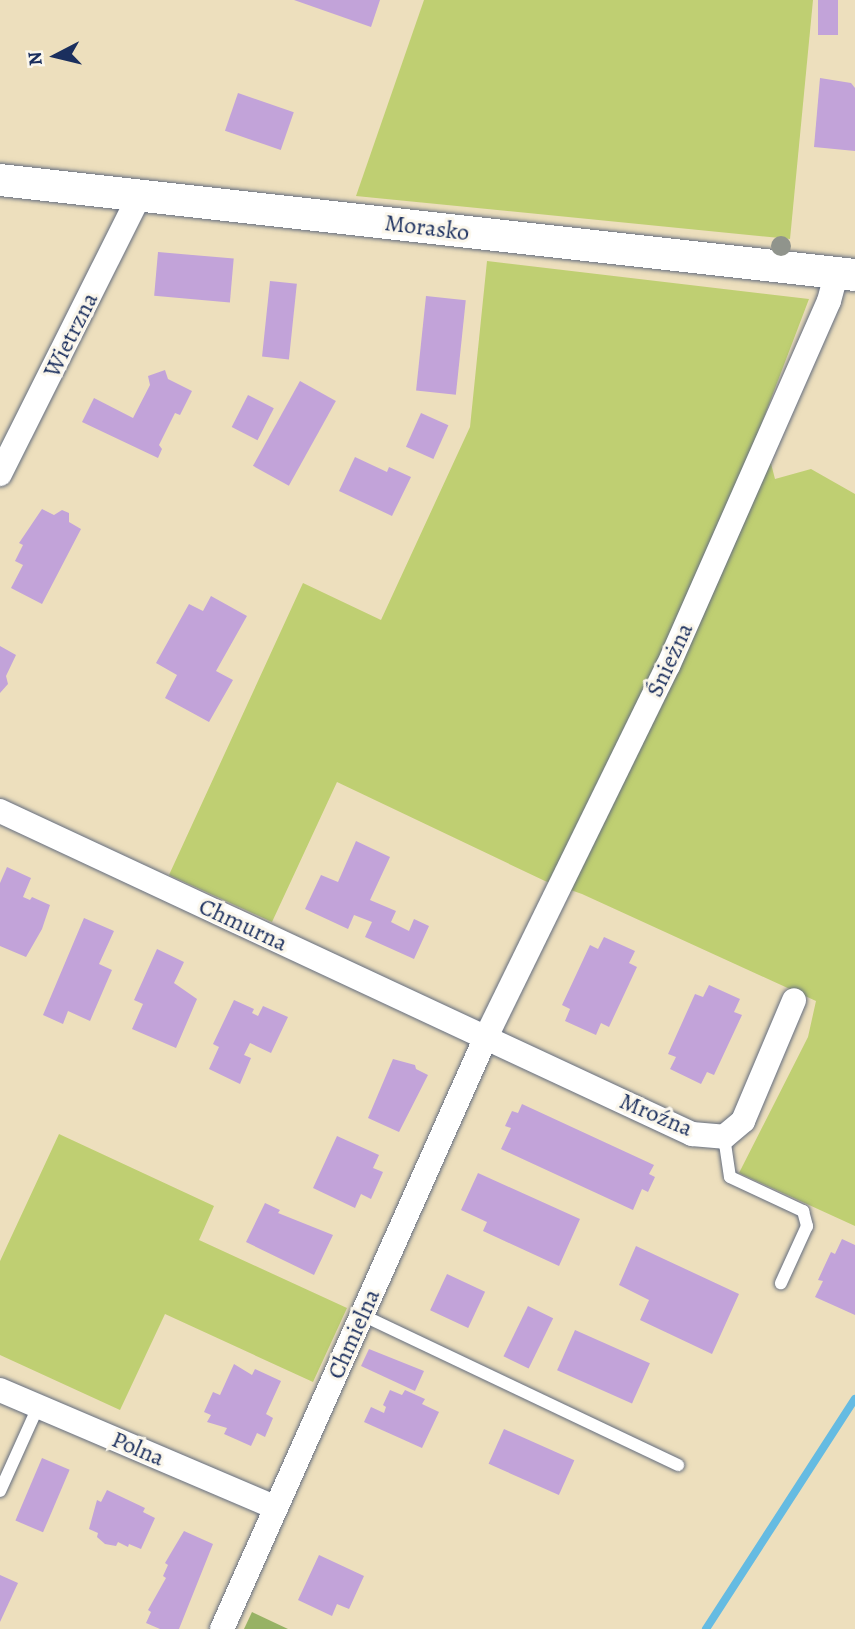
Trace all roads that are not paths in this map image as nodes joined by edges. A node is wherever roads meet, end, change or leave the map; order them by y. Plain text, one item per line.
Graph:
1 (0, 180) edge
2 (140, 195) junction
3 (845, 274) edge
4 (0, 474) edge
5 (0, 811) edge
6 (794, 1000) dead end
7 (485, 1039) junction
8 (724, 1137) junction
9 (781, 1283) dead end
10 (362, 1315) junction
11 (0, 1390) edge
12 (38, 1408) junction
13 (677, 1465) dead end
14 (0, 1491) edge
15 (276, 1508) junction
16 (222, 1629) edge

1 - 2 street, Morasko
2 - 3 street, Morasko
2 - 4 street, Wietrzna
3 - 7 street, Śnieżna
5 - 7 street, Chmurna
6 - 8 street, Mroźna
7 - 8 street, Mroźna
7 - 10 street, Chmielna
8 - 9 lane
10 - 13 lane
10 - 15 street, Chmielna
11 - 12 street, Polna
12 - 14 lane
12 - 15 street, Polna
15 - 16 street, Chmielna

